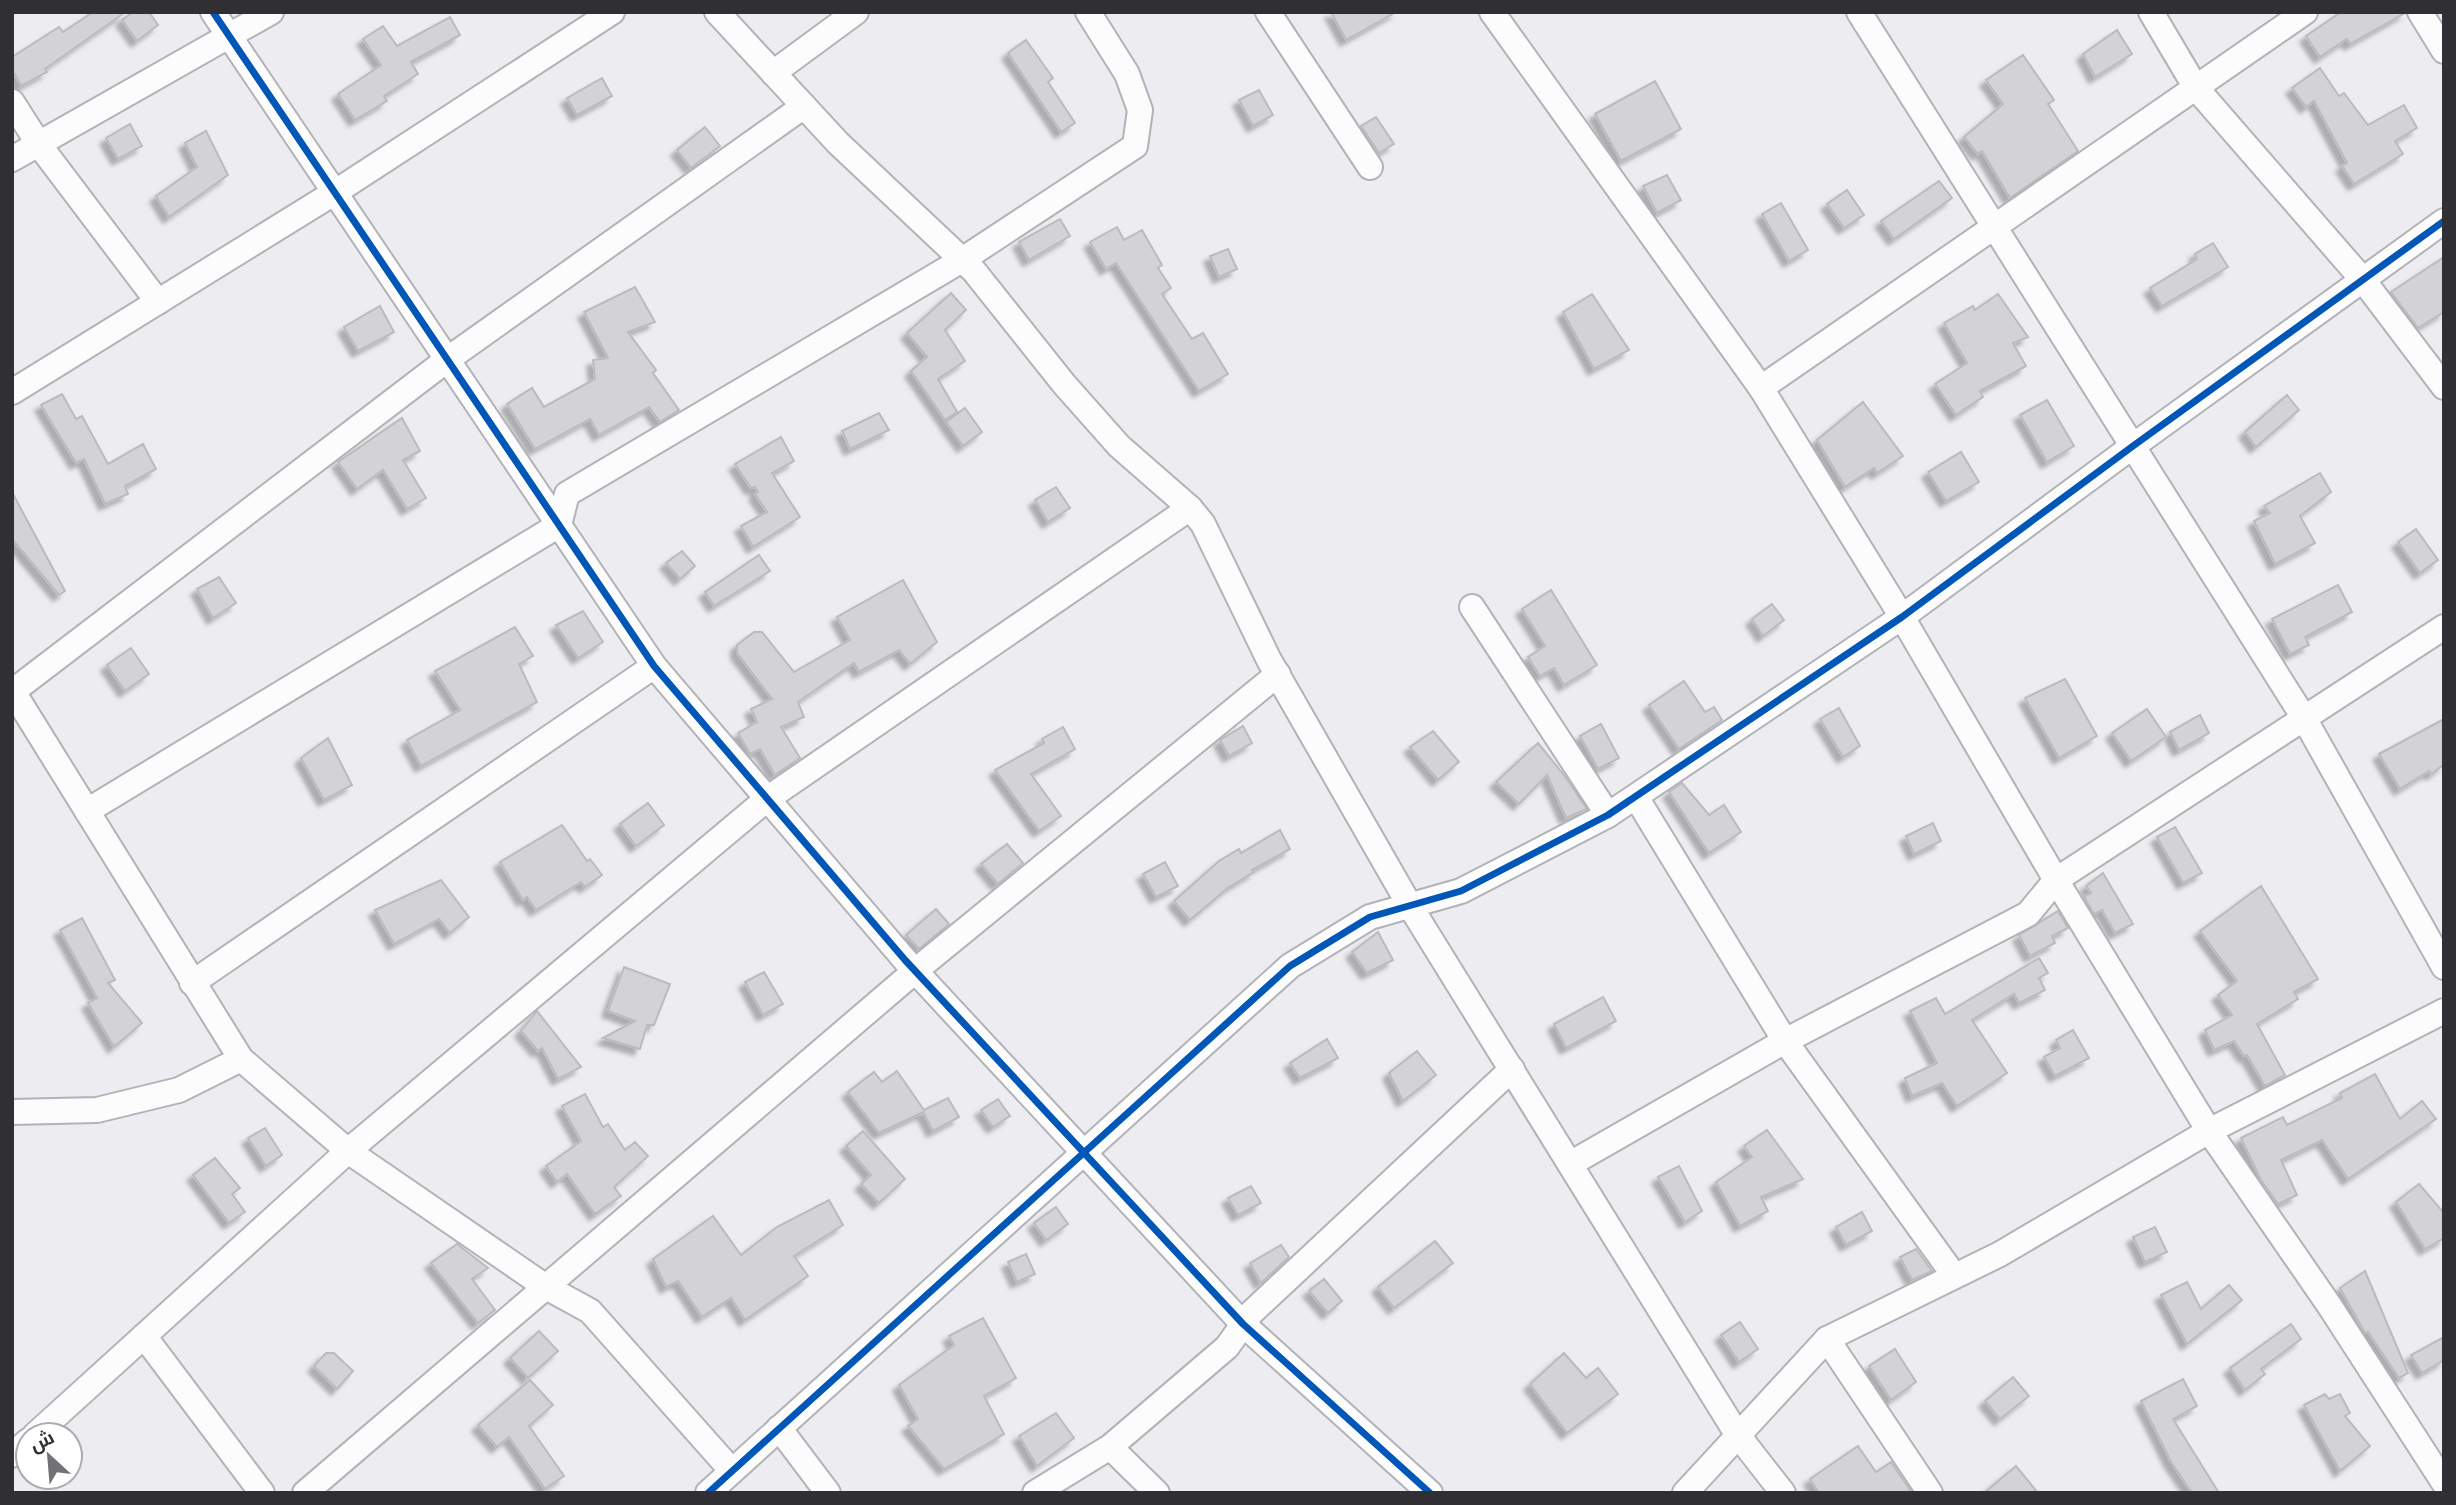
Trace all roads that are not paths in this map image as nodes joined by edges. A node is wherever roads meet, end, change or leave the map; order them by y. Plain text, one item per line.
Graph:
1 (214, 12) edge
2 (271, 12) edge
3 (612, 12) edge
4 (717, 12) edge
5 (856, 12) edge
6 (1088, 12) edge
7 (1268, 12) edge
8 (1492, 12) edge
9 (1859, 12) edge
10 (2151, 12) edge
11 (2305, 12) edge
12 (2420, 12) edge
13 (230, 37) junction
14 (2444, 51) edge
15 (773, 73) junction
16 (2196, 88) junction
17 (12, 102) edge
18 (804, 106) junction
19 (40, 146) junction
20 (12, 159) edge
21 (1370, 167) dead end
22 (337, 191) junction
23 (2444, 221) edge
24 (1995, 228) junction
25 (962, 260) junction
26 (2363, 280) junction
27 (158, 302) junction
28 (448, 359) junction
29 (2444, 387) edge
30 (1761, 388) junction
31 (12, 392) edge
32 (2133, 446) junction
33 (1190, 508) junction
34 (559, 525) junction
35 (1472, 607) dead end
36 (1902, 617) junction
37 (2444, 627) edge
38 (654, 666) junction
39 (1278, 674) junction
40 (13, 691) edge
41 (2304, 718) junction
42 (1636, 797) junction
43 (767, 799) junction
44 (87, 811) junction
45 (1608, 815) junction
46 (2056, 880) junction
47 (1410, 906) junction
48 (2444, 967) edge
49 (915, 971) junction
50 (192, 984) junction
51 (2444, 1011) edge
52 (1785, 1041) junction
53 (241, 1059) junction
54 (1512, 1069) junction
55 (12, 1112) edge
56 (2209, 1131) junction
57 (348, 1151) junction
58 (1084, 1152) junction
59 (1570, 1164) junction
60 (1953, 1274) junction
61 (546, 1287) junction
62 (1244, 1324) junction
63 (144, 1336) junction
64 (1827, 1339) junction
65 (50, 1421) edge
66 (779, 1428) junction
67 (1737, 1434) junction
68 (1110, 1447) junction
69 (732, 1471) junction
70 (2444, 1483) edge
71 (262, 1493) edge
72 (305, 1493) edge
73 (708, 1493) edge
74 (828, 1493) edge
75 (1035, 1493) edge
76 (1157, 1493) edge
77 (1430, 1493) edge
78 (1685, 1493) edge
79 (1783, 1493) edge
80 (1930, 1493) edge

1 - 13 street
2 - 13 street
3 - 22 street
4 - 15 street
5 - 15 street
6 - 25 street
7 - 21 street
8 - 30 street
9 - 24 street
10 - 16 street
11 - 16 street
12 - 14 street
13 - 19 street
13 - 22 street
15 - 18 street
16 - 24 street
16 - 26 street
17 - 19 street
18 - 25 street
18 - 28 street
19 - 20 street
19 - 27 street
22 - 27 street
22 - 28 street
23 - 26 street
24 - 30 street
24 - 32 street
25 - 33 street
25 - 34 street
26 - 29 street
26 - 32 street
27 - 31 street
28 - 34 street
28 - 40 street
30 - 36 street
32 - 36 street
32 - 41 street
33 - 39 street
33 - 43 street
34 - 38 street
34 - 44 street
35 - 45 street
36 - 42 street
36 - 46 street
37 - 41 street
38 - 43 street
38 - 50 street
39 - 47 street
39 - 49 street
40 - 44 street
41 - 46 street
41 - 48 street
42 - 45 street
42 - 52 street
43 - 49 street
43 - 57 street
44 - 50 street
45 - 47 street
46 - 52 street
46 - 56 street
47 - 54 street
47 - 58 street
49 - 58 street
49 - 61 street
50 - 53 street
51 - 56 street
52 - 59 street
52 - 60 street
53 - 55 street
53 - 57 street
54 - 59 street
54 - 62 street
56 - 60 street
56 - 70 street
57 - 61 street
57 - 63 street
58 - 62 street
58 - 66 street
59 - 67 street
60 - 64 street
61 - 69 street
61 - 72 street
62 - 68 street
62 - 77 street
63 - 65 street
63 - 71 street
64 - 67 street
64 - 80 street
66 - 69 street
66 - 74 street
67 - 78 street
67 - 79 street
68 - 75 street
68 - 76 street
69 - 73 street

